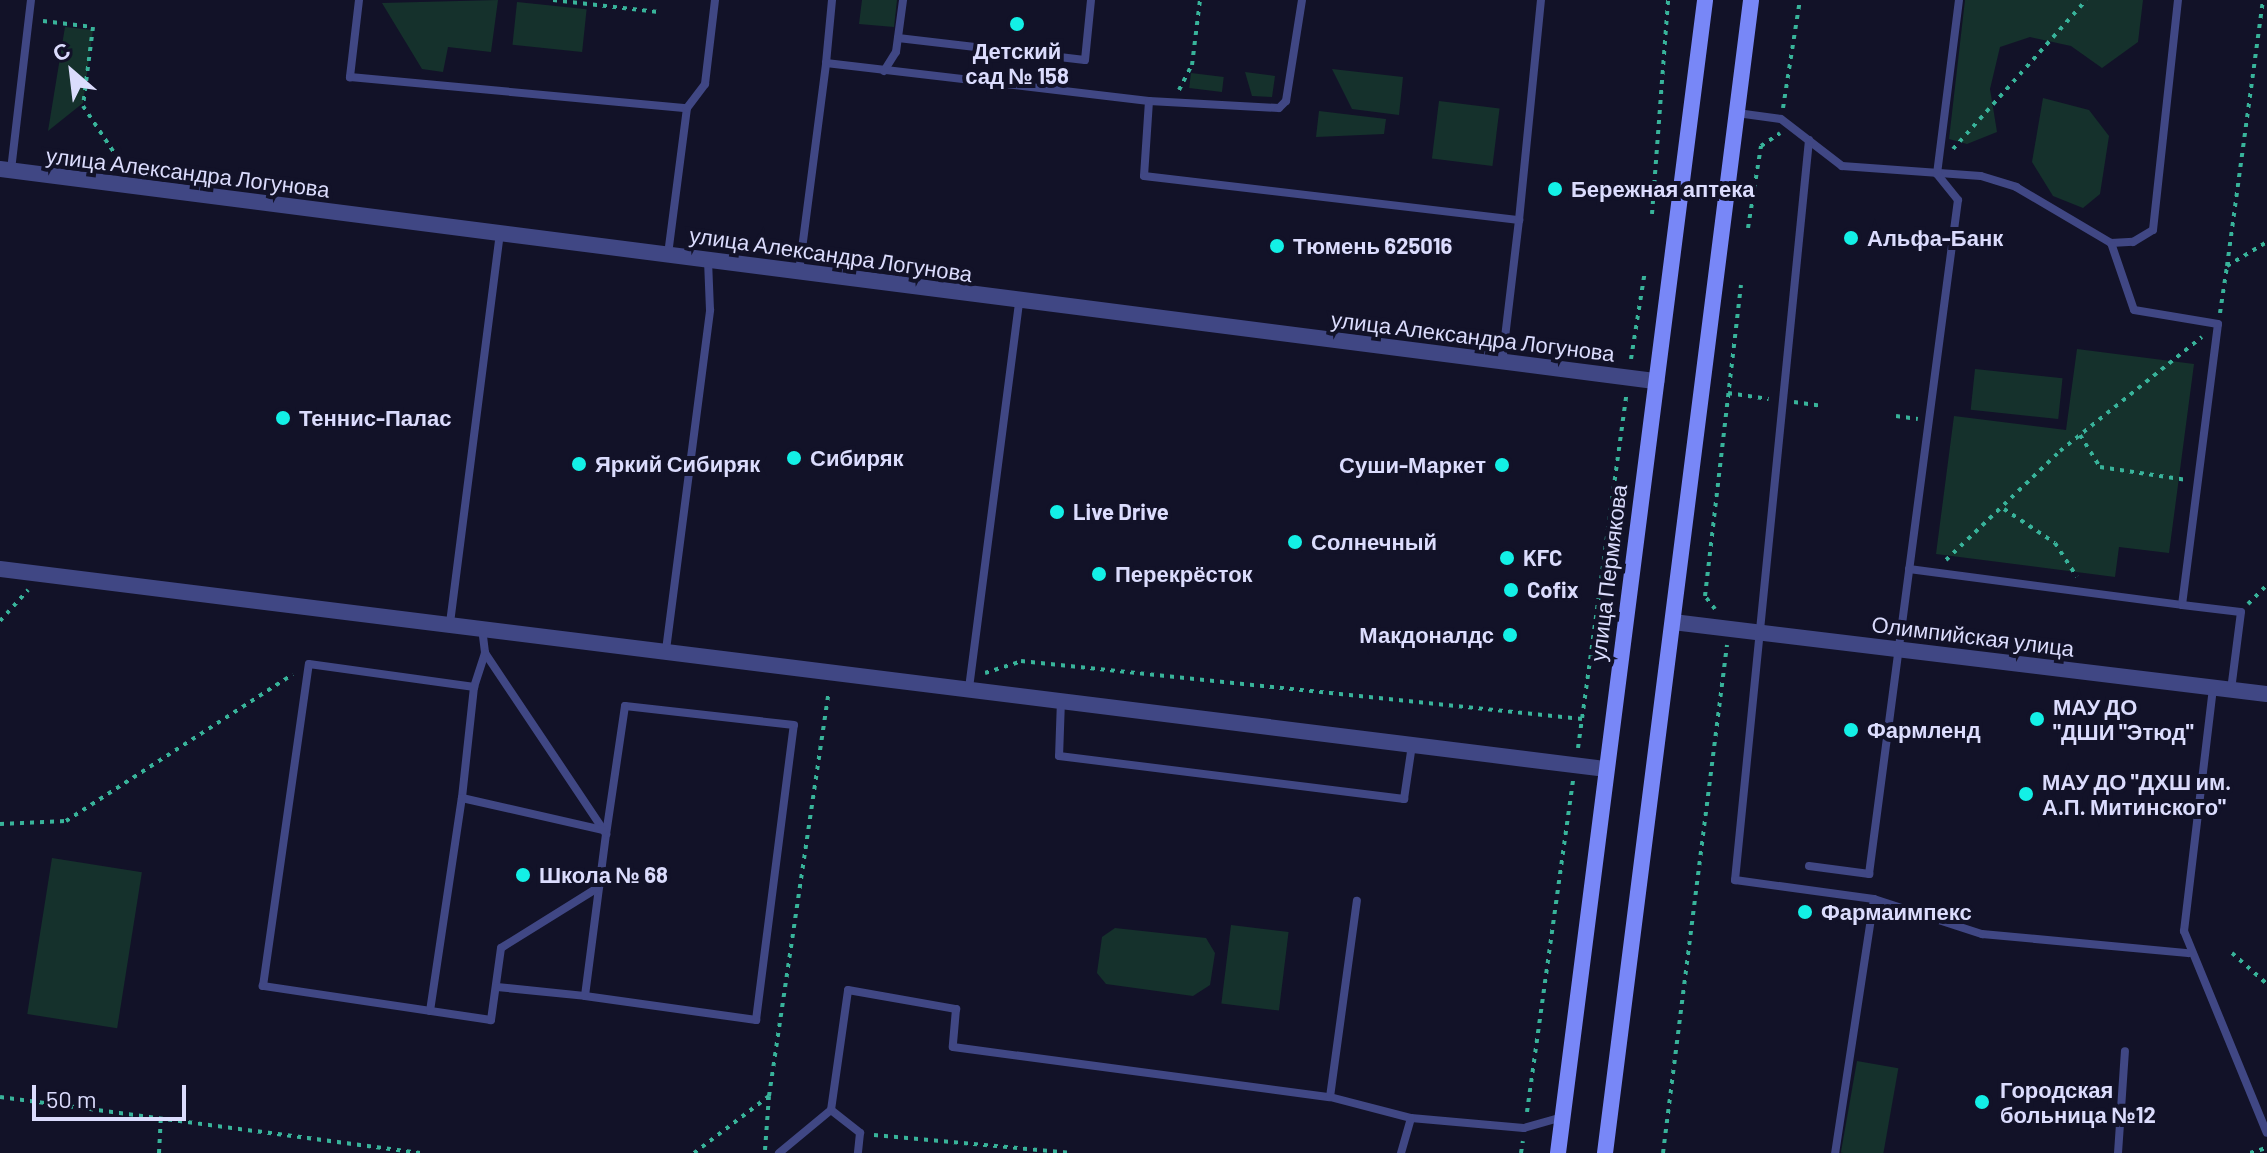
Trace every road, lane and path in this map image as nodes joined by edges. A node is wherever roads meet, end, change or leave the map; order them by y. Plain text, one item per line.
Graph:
1 (31, 0) edge
2 (359, 0) edge
3 (553, 0) edge
4 (715, 0) edge
5 (832, 0) edge
6 (903, 0) edge
7 (1091, 0) edge
8 (1200, 0) edge
9 (1302, 0) edge
10 (1541, 0) edge
11 (1668, 0) edge
12 (1705, 0) edge
13 (1751, 0) edge
14 (1800, 0) edge
15 (1959, 0) edge
16 (2086, 0) edge
17 (2178, 0) edge
18 (2263, 0) edge
19 (658, 12) dead end
20 (29, 19) junction
21 (898, 38) junction
22 (826, 63) junction
23 (884, 71) junction
24 (1174, 99) junction
25 (1149, 101) junction
26 (687, 108) junction
27 (1736, 113) junction
28 (1781, 119) junction
29 (1809, 140) junction
30 (5, 170) edge
31 (1937, 174) junction
32 (138, 188) junction
33 (1652, 214) dead end
34 (1519, 220) junction
35 (1748, 228) dead end
36 (500, 234) junction
37 (2267, 242) edge
38 (2111, 243) junction
39 (668, 254) junction
40 (708, 260) junction
41 (2227, 266) junction
42 (1645, 271) dead end
43 (799, 272) junction
44 (1741, 285) dead end
45 (1019, 301) junction
46 (2218, 324) junction
47 (1502, 362) junction
48 (1628, 378) junction
49 (1656, 381) junction
50 (2080, 435) junction
51 (2198, 481) junction
52 (2004, 509) junction
53 (0, 569) edge
54 (1909, 569) junction
55 (1932, 572) junction
56 (42, 573) junction
57 (2267, 585) edge
58 (2088, 594) junction
59 (2182, 605) junction
60 (2241, 612) junction
61 (0, 621) edge
62 (1673, 622) junction
63 (450, 623) junction
64 (482, 627) junction
65 (1729, 628) junction
66 (1755, 632) junction
67 (1898, 649) junction
68 (666, 650) junction
69 (485, 653) junction
70 (309, 664) junction
71 (832, 670) junction
72 (969, 683) junction
73 (474, 687) junction
74 (2213, 687) junction
75 (2231, 690) junction
76 (2267, 694) edge
77 (1061, 699) junction
78 (1582, 719) junction
79 (1412, 745) junction
80 (1575, 765) junction
81 (1605, 769) junction
82 (462, 798) junction
83 (0, 824) edge
84 (605, 832) junction
85 (1809, 866) dead end
86 (599, 887) junction
87 (1874, 899) junction
88 (1357, 901) dead end
89 (2188, 953) junction
90 (2232, 953) dead end
91 (2267, 984) edge
92 (497, 987) junction
93 (585, 996) junction
94 (430, 1011) junction
95 (2125, 1051) dead end
96 (769, 1096) junction
97 (0, 1097) edge
98 (1330, 1097) junction
99 (831, 1110) junction
100 (1563, 1117) junction
101 (1411, 1118) junction
102 (161, 1120) junction
103 (1524, 1128) junction
104 (860, 1133) junction
105 (2267, 1133) edge
106 (2267, 1148) edge
107 (159, 1153) edge
108 (420, 1153) edge
109 (694, 1153) edge
110 (765, 1153) edge
111 (779, 1153) edge
112 (858, 1153) edge
113 (1072, 1153) edge
114 (1401, 1153) edge
115 (1521, 1153) edge
116 (1558, 1153) edge
117 (1605, 1153) edge
118 (1663, 1153) edge
119 (1835, 1153) edge
120 (2118, 1153) edge
121 (2250, 1153) edge

1 - 20 lane
2 - 26 lane
3 - 19 path
4 - 26 lane
5 - 22 lane
6 - 21 lane
7 - 21 lane
8 - 24 path
9 - 24 lane
10 - 34 lane
11 - 33 path
12 - 49 main road, улица Пермякова
13 - 27 main road
14 - 28 path
15 - 31 lane
16 - 31 path
17 - 38 lane
18 - 41 path
20 - 30 lane
20 - 32 path
21 - 23 lane
22 - 23 lane
22 - 43 lane
23 - 25 lane
24 - 25 lane
25 - 34 lane
26 - 39 lane
27 - 28 lane
27 - 62 main road
28 - 29 lane
28 - 35 path
29 - 31 lane
29 - 66 lane
30 - 32 street, улица Александра Логунова
31 - 38 lane
31 - 54 lane
32 - 36 street, улица Александра Логунова
34 - 47 lane
36 - 39 street, улица Александра Логунова
36 - 63 lane
37 - 41 path
38 - 46 lane
39 - 40 street, улица Александра Логунова
40 - 43 street, улица Александра Логунова
40 - 68 lane
41 - 46 path
42 - 48 path
43 - 45 street, улица Александра Логунова
44 - 65 path
45 - 47 street, улица Александра Логунова
45 - 72 lane
46 - 50 path
46 - 51 lane
47 - 48 street, улица Александра Логунова
48 - 49 street, улица Александра Логунова
48 - 78 path
49 - 81 main road, улица Пермякова
50 - 51 path
50 - 52 path
51 - 59 lane
52 - 55 path
52 - 58 path
53 - 56 street
54 - 55 lane
54 - 67 lane
55 - 58 lane
56 - 61 path
56 - 63 street
57 - 60 path
58 - 59 lane
59 - 60 lane
60 - 75 lane
62 - 65 street, Олимпийская улица
62 - 117 main road
63 - 64 street
64 - 68 street
64 - 69 lane
65 - 66 street, Олимпийская улица
65 - 118 path
66 - 67 street, Олимпийская улица
66 - 87 lane
67 - 74 street, Олимпийская улица
67 - 85 lane
68 - 71 street
69 - 73 lane
69 - 84 lane
70 - 73 lane
70 - 83 path
70 - 94 lane
71 - 72 street
71 - 96 path
72 - 77 street
72 - 78 path
73 - 82 lane
74 - 75 street, Олимпийская улица
74 - 89 lane
75 - 76 street, Олимпийская улица
77 - 79 street
77 - 79 lane
78 - 80 path
79 - 80 street
80 - 81 street
80 - 103 path
81 - 100 main road, улица Пермякова
82 - 84 lane
82 - 94 lane
84 - 86 lane
84 - 93 lane
86 - 92 lane
86 - 93 lane
87 - 89 lane
87 - 119 lane
88 - 98 lane
89 - 105 lane
90 - 91 path
92 - 93 lane
92 - 94 lane
95 - 120 lane
96 - 109 path
96 - 110 path
97 - 102 path
98 - 99 lane
98 - 101 lane
99 - 104 lane
99 - 111 lane
100 - 103 lane
100 - 116 main road, улица Пермякова
101 - 103 lane
101 - 114 lane
102 - 107 path
102 - 108 path
103 - 115 path
104 - 112 lane
104 - 113 path
106 - 121 path

